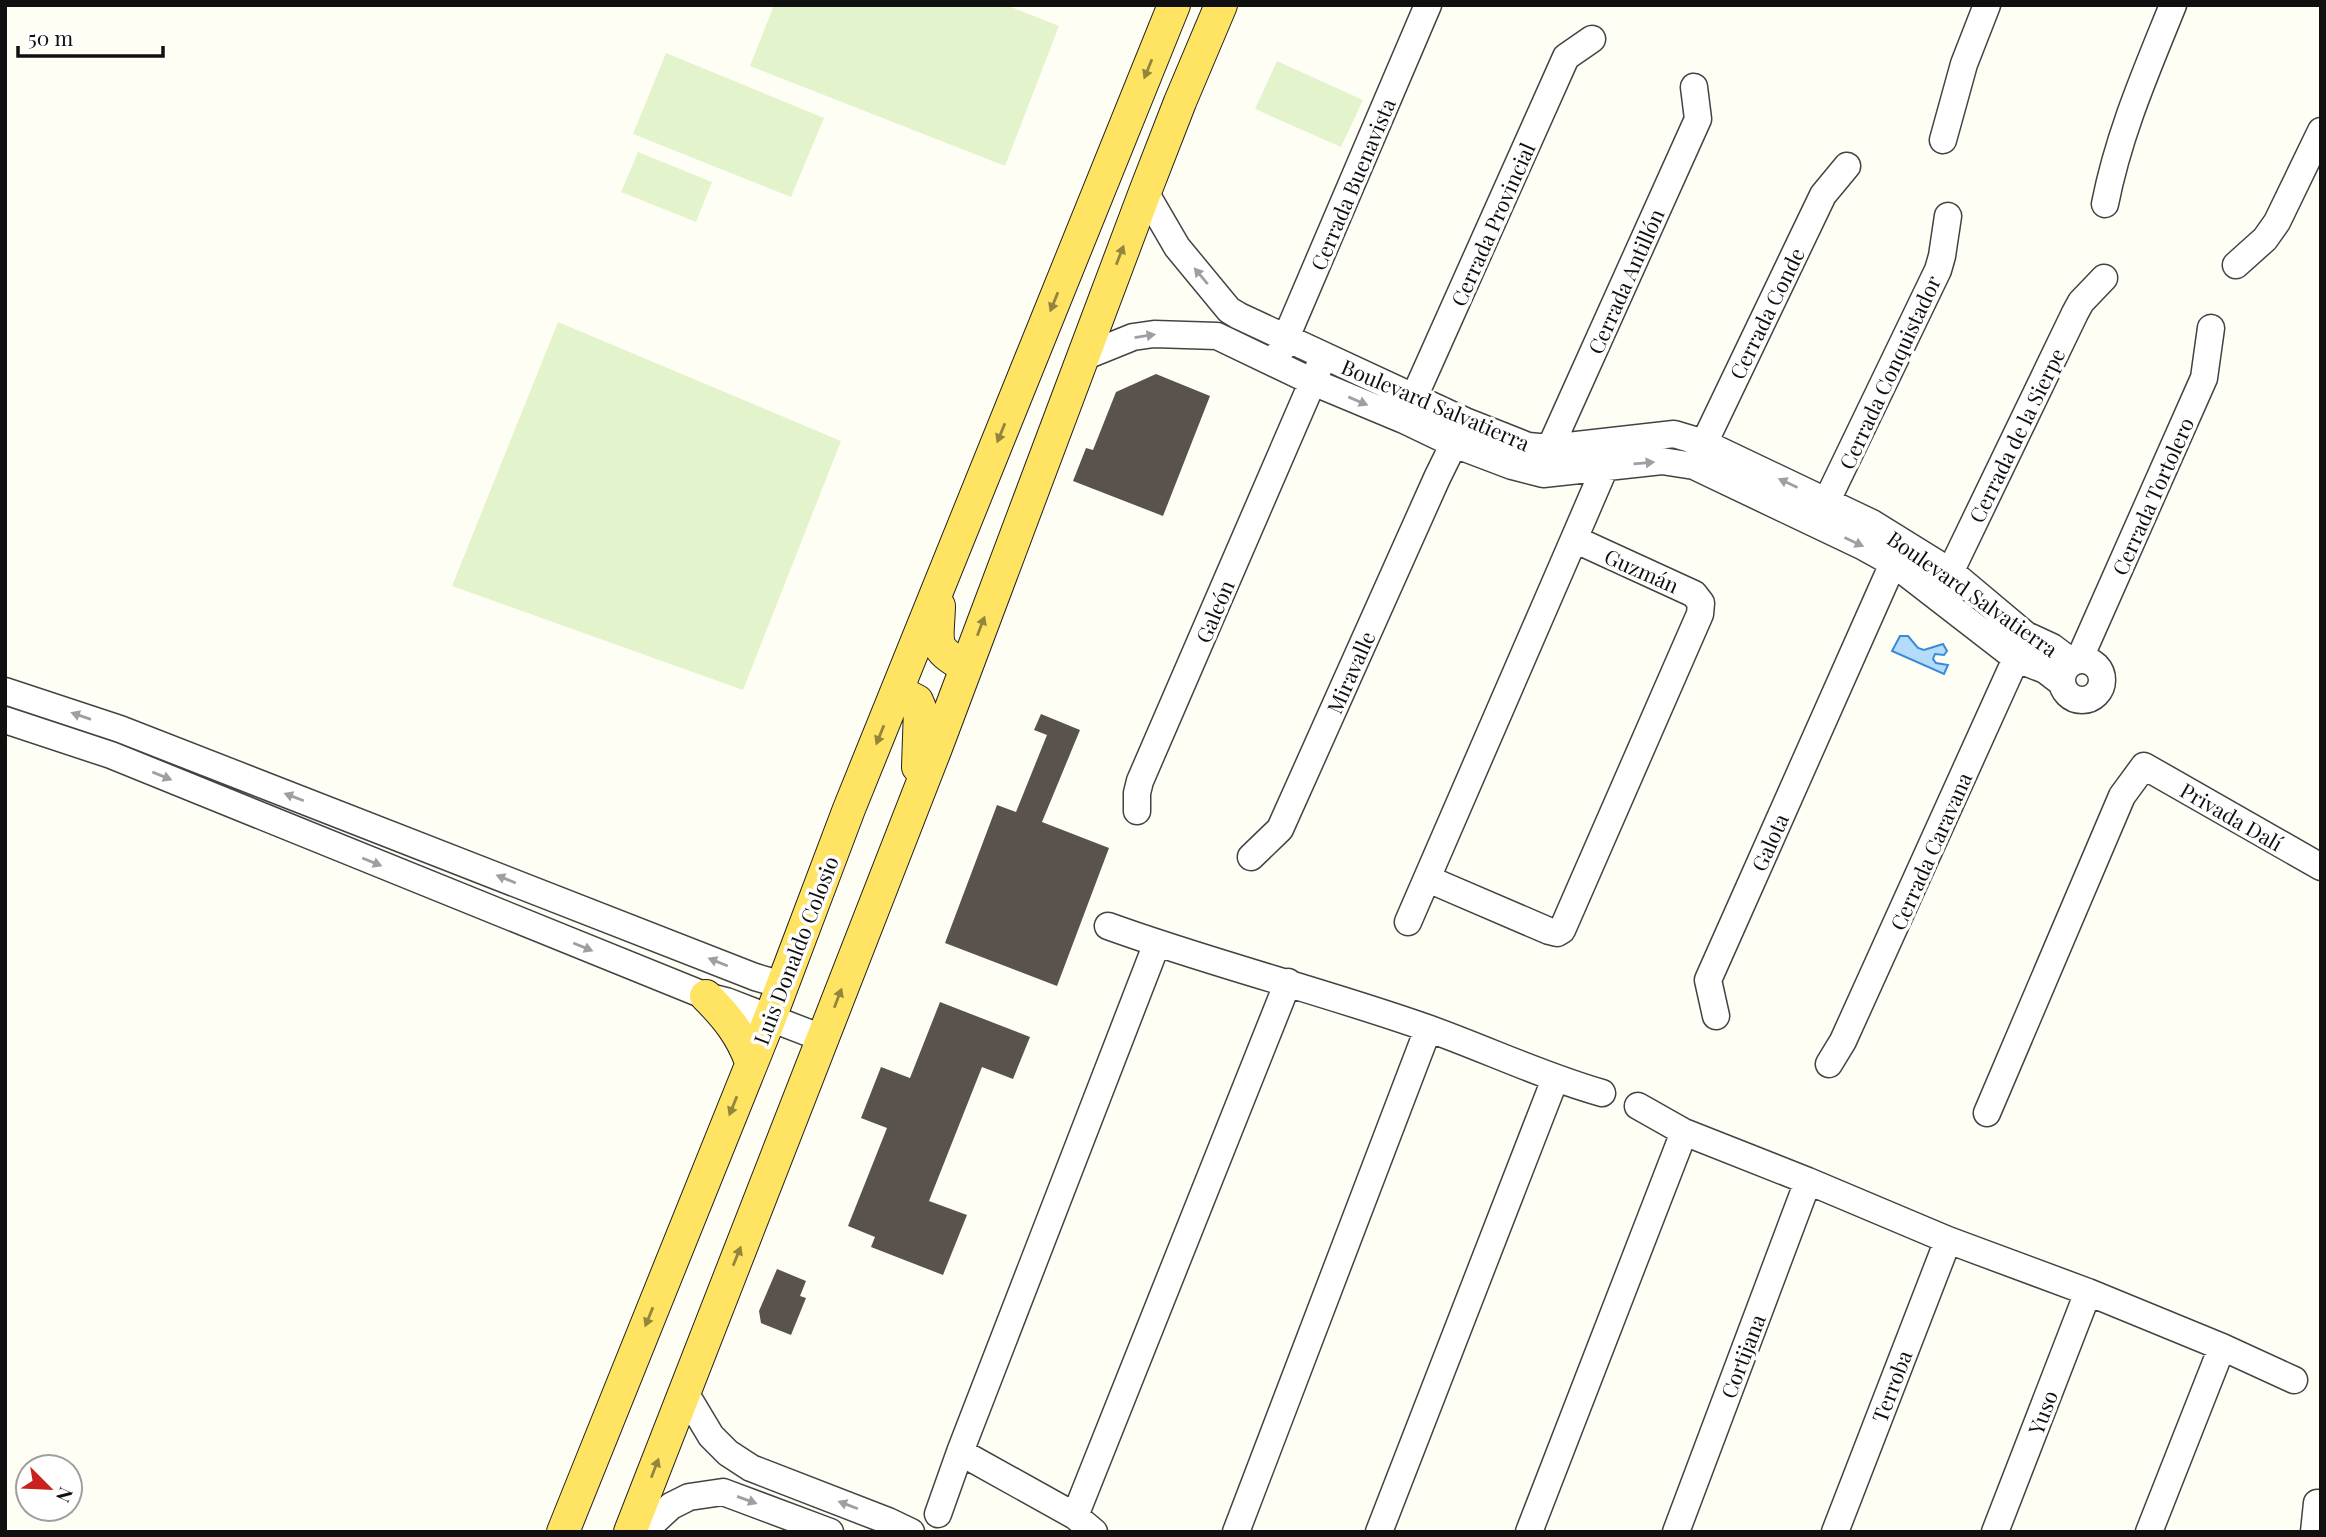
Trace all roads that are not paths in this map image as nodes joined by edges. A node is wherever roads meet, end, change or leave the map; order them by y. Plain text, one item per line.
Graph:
1 (1222, 5) edge
2 (1429, 5) edge
3 (1987, 5) edge
4 (2173, 5) edge
5 (1174, 6) edge
6 (1592, 39) dead end
7 (1197, 61) junction
8 (1694, 87) dead end
9 (2321, 131) edge
10 (1943, 140) dead end
11 (1847, 166) dead end
12 (1144, 192) junction
13 (2105, 204) dead end
14 (1948, 216) dead end
15 (2236, 265) dead end
16 (2104, 278) dead end
17 (1229, 310) junction
18 (2211, 328) dead end
19 (1217, 336) junction
20 (1280, 351) junction
21 (1324, 357) junction
22 (1081, 358) junction
23 (1313, 382) junction
24 (1409, 408) junction
25 (1460, 432) junction
26 (1610, 440) junction
27 (1699, 455) junction
28 (1546, 461) junction
29 (1605, 467) junction
30 (1822, 513) junction
31 (1574, 539) junction
32 (1898, 552) junction
33 (1951, 572) junction
34 (940, 584) junction
35 (1937, 598) junction
36 (2021, 647) junction
37 (965, 667) junction
38 (2071, 668) joint
39 (5, 691) edge
40 (898, 691) junction
41 (5, 720) edge
42 (120, 729) junction
43 (111, 755) junction
44 (922, 782) junction
45 (1137, 811) dead end
46 (444, 855) junction
47 (1251, 857) dead end
48 (2321, 867) edge
49 (1428, 879) junction
50 (432, 886) junction
51 (1408, 922) dead end
52 (1108, 926) dead end
53 (1157, 943) junction
54 (1288, 982) junction
55 (782, 985) junction
56 (706, 996) junction
57 (1716, 1016) dead end
58 (769, 1018) junction
59 (1429, 1029) junction
60 (822, 1038) junction
61 (751, 1062) junction
62 (1829, 1064) dead end
63 (1555, 1079) junction
64 (1602, 1093) dead end
65 (1638, 1106) dead end
66 (1987, 1113) dead end
67 (1684, 1132) junction
68 (1808, 1181) junction
69 (1948, 1240) junction
70 (2088, 1292) junction
71 (2222, 1347) junction
72 (2294, 1380) dead end
73 (684, 1391) junction
74 (960, 1452) junction
75 (2317, 1503) dead end
76 (938, 1514) dead end
77 (1085, 1524) edge
78 (563, 1532) edge
79 (630, 1532) edge
80 (643, 1532) edge
81 (830, 1532) edge
82 (911, 1532) edge
83 (1236, 1532) edge
84 (1379, 1532) edge
85 (1529, 1532) edge
86 (1676, 1532) edge
87 (1835, 1532) edge
88 (1995, 1532) edge
89 (2149, 1532) edge
90 (2314, 1532) edge

1 - 7 main road
2 - 20 street, Cerrada Buenavista
3 - 10 street
4 - 13 street
5 - 7 main road
5 -> 34 main road, Luis Donaldo Colosio
6 - 24 street, Cerrada Provincial
7 - 12 main road
8 - 28 street, Cerrada Antillón
9 - 15 street
11 - 27 street, Cerrada Conde
17 -> 12 street, Boulevard Salvatierra
22 -> 12 main road
14 - 30 street, Cerrada Conquistador
16 - 33 street, Cerrada de la Sierpe
17 - 19 street
17 - 20 street, Boulevard Salvatierra
18 - 38 street, Cerrada Tortolero
19 - 20 street, Boulevard Salvatierra
22 -> 19 street, Boulevard Salvatierra
20 - 21 street, Boulevard Salvatierra
20 - 23 street, Boulevard Salvatierra
21 - 23 street, Galeón
21 - 24 street, Boulevard Salvatierra
37 -> 22 main road
23 -> 24 street, Boulevard Salvatierra
23 - 45 street, Galeón
24 - 25 street, Boulevard Salvatierra
25 - 28 street, Boulevard Salvatierra
25 - 47 street, Miravalle
26 - 27 street, Boulevard Salvatierra
26 - 28 street, Boulevard Salvatierra
26 - 29 street
29 -> 27 street, Boulevard Salvatierra
27 - 30 street, Boulevard Salvatierra
28 - 29 street, Boulevard Salvatierra
29 - 31 street
30 - 32 street, Boulevard Salvatierra
31 - 49 street
31 - 49 street, Guzmán
32 - 33 street, Boulevard Salvatierra
32 - 35 street, Boulevard Salvatierra
32 - 57 street, Galota
33 - 35 street, Cerrada de la Sierpe
33 - 36 street, Boulevard Salvatierra
34 - 37 main road
34 - 40 main road, Luis Donaldo Colosio
35 - 36 street, Boulevard Salvatierra
36 - 38 street, Boulevard Salvatierra
36 - 62 street, Cerrada Caravana
37 - 44 main road
42 -> 39 street
40 - 44 main road
40 -> 55 main road, Luis Donaldo Colosio
41 - 43 street
42 - 43 street
46 -> 42 street
43 -> 50 street
60 -> 44 main road
46 - 50 street
55 -> 46 street
48 - 66 street, Privada Dalí
49 - 51 street
50 -> 56 street
52 - 53 street
53 - 54 street
53 - 74 street
54 - 59 street
54 - 77 street
55 - 58 main road, Luis Donaldo Colosio
56 - 58 street
56 - 61 main road
58 - 60 street
58 - 61 main road, Luis Donaldo Colosio
59 - 63 street
59 - 83 street
73 -> 60 main road
61 -> 78 main road, Luis Donaldo Colosio
63 - 64 street
63 - 84 street
65 - 67 street
67 - 68 street
67 - 85 street
68 - 69 street
68 - 86 street, Cortijana
69 - 70 street
69 - 87 street, Terroba
70 - 71 street
70 - 88 street, Yuso
71 - 72 street
71 - 89 street
79 -> 73 main road
82 -> 73 street
74 - 76 street
74 - 77 street
75 - 90 street
80 -> 81 street

